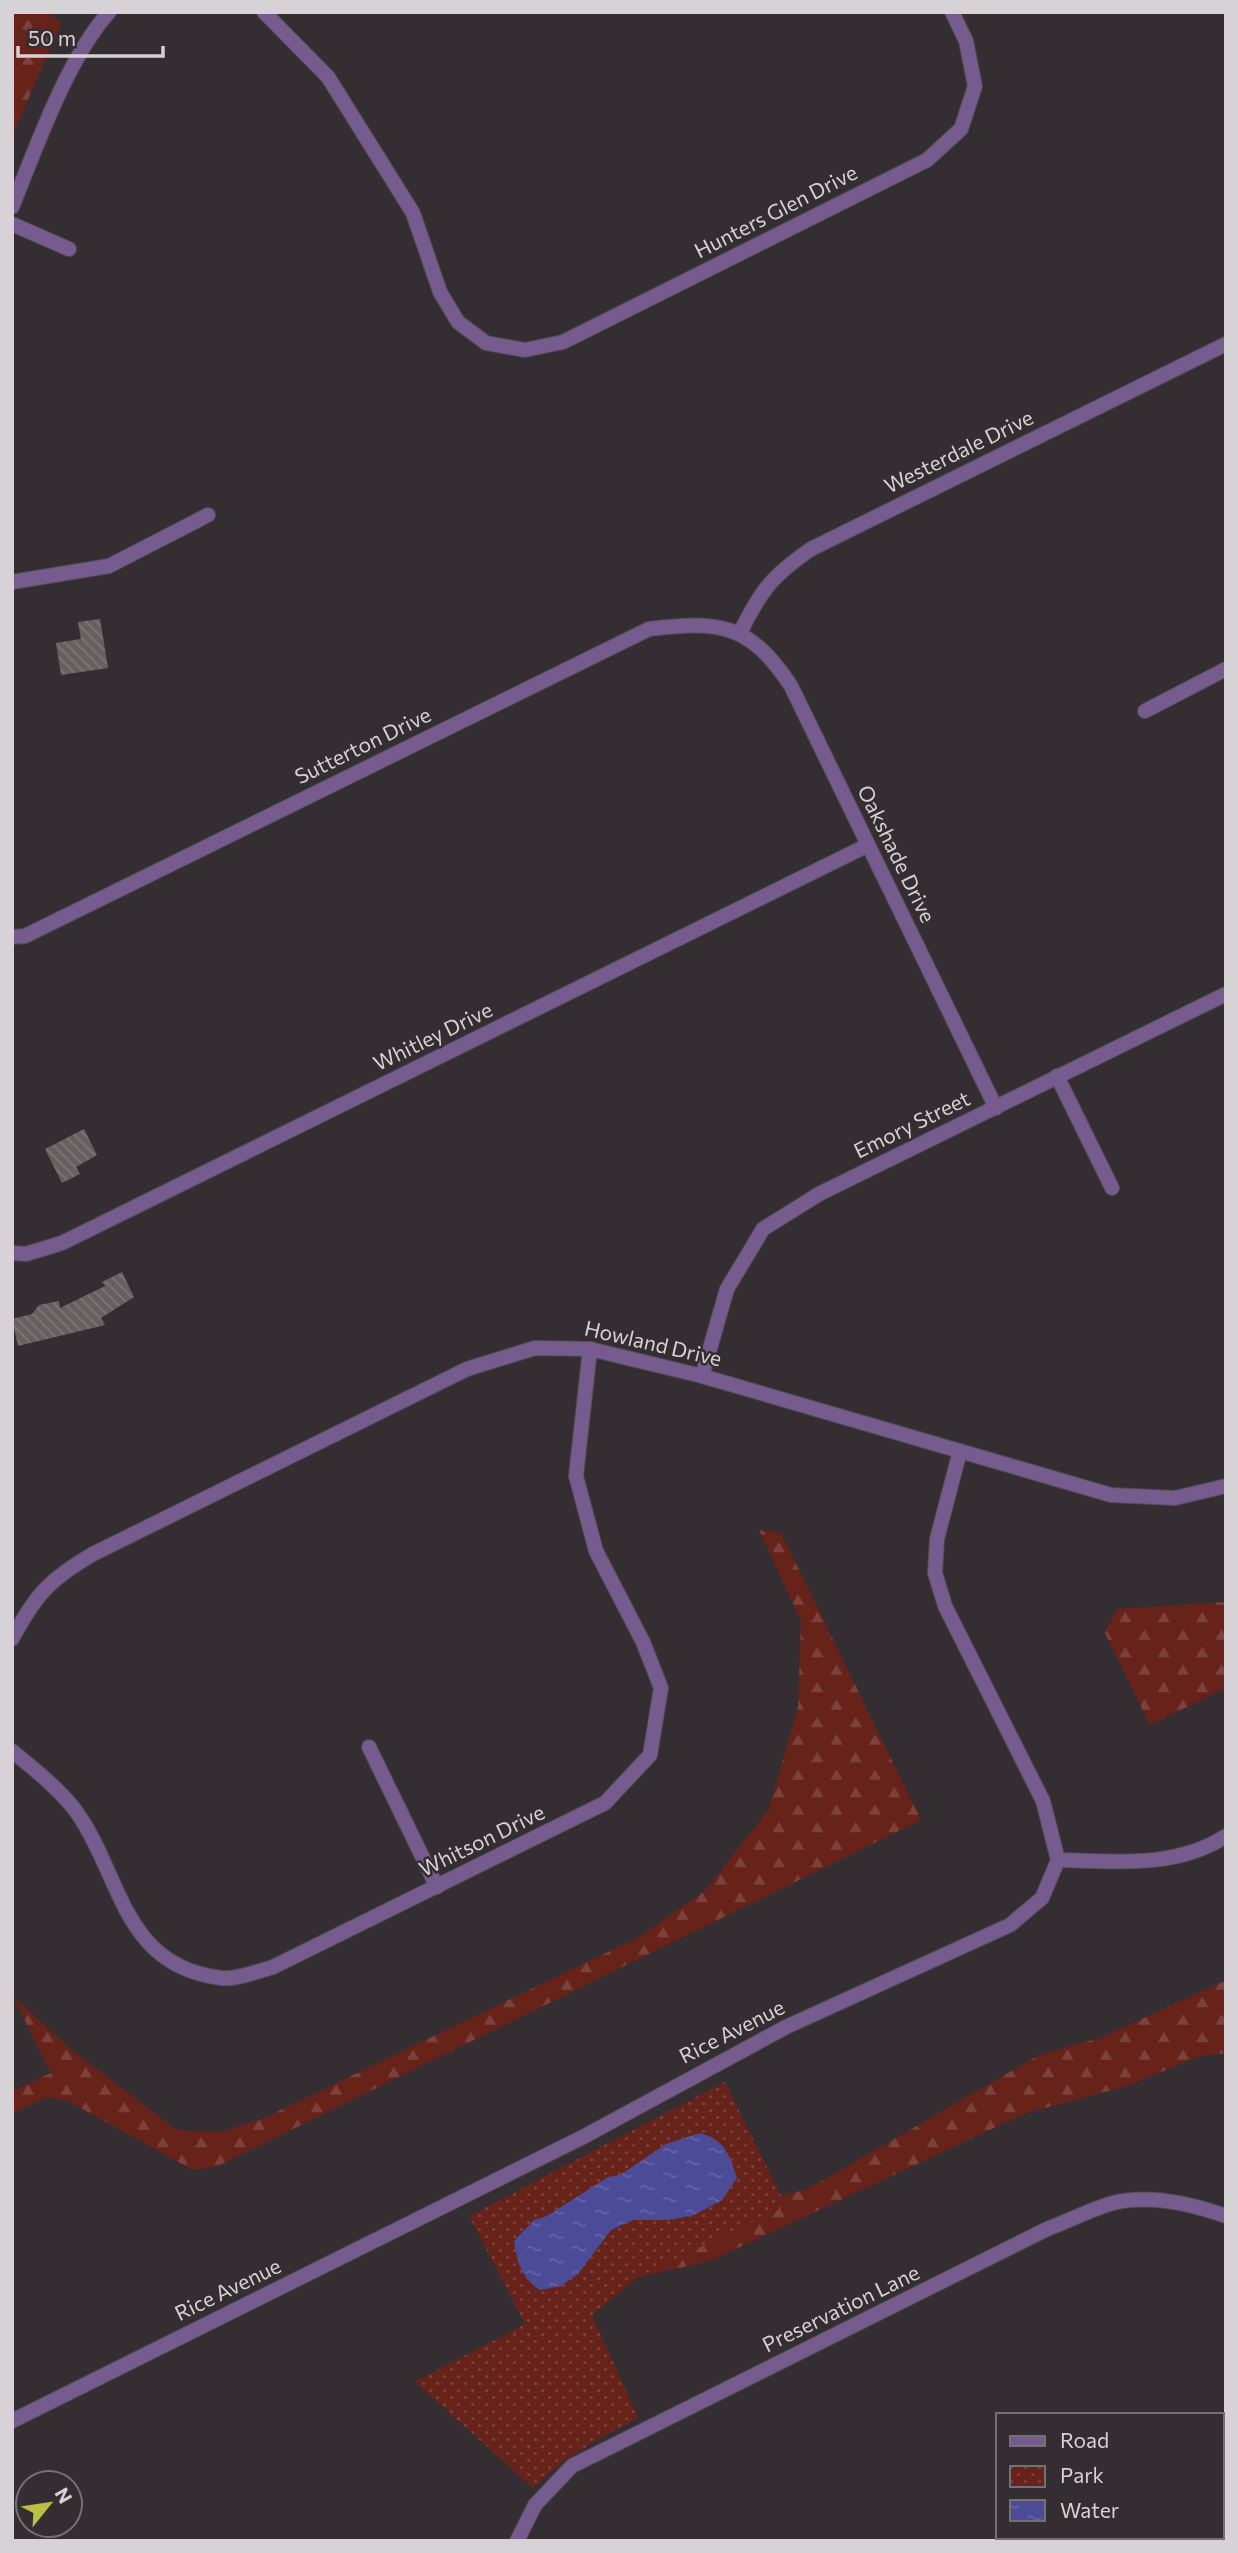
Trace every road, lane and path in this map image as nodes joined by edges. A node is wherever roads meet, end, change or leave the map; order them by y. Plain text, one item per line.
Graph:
1 (109, 12) edge
2 (264, 12) edge
3 (952, 12) edge
4 (12, 207) edge
5 (12, 224) edge
6 (69, 249) dead end
7 (1226, 344) edge
8 (208, 515) dead end
9 (12, 582) edge
10 (740, 632) junction
11 (1226, 669) edge
12 (1145, 711) dead end
13 (868, 845) junction
14 (12, 937) edge
15 (1226, 994) edge
16 (1057, 1076) junction
17 (996, 1108) junction
18 (1112, 1188) dead end
19 (12, 1253) edge
20 (590, 1349) junction
21 (702, 1376) junction
22 (960, 1451) junction
23 (1226, 1486) edge
24 (12, 1639) edge
25 (369, 1747) dead end
26 (12, 1751) edge
27 (1226, 1836) edge
28 (1058, 1860) junction
29 (437, 1886) junction
30 (1226, 2216) edge
31 (12, 2421) edge
32 (517, 2541) edge

1 - 4 street
2 - 3 street, Hunters Glen Drive
5 - 6 street
7 - 10 street, Westerdale Drive
8 - 9 street
10 - 13 street, Oakshade Drive
10 - 14 street, Sutterton Drive
11 - 12 street
13 - 17 street, Oakshade Drive
13 - 19 street, Whitley Drive
15 - 16 street, Emory Street
16 - 17 street, Emory Street
16 - 18 street
17 - 21 street, Emory Street
20 - 21 street, Howland Drive
20 - 24 street, Howland Drive
20 - 29 street, Whitson Drive
21 - 22 street, Howland Drive
22 - 23 street, Howland Drive
22 - 28 street
25 - 29 street
26 - 29 street, Whitson Drive
27 - 28 street
28 - 31 street, Rice Avenue
30 - 32 street, Preservation Lane

